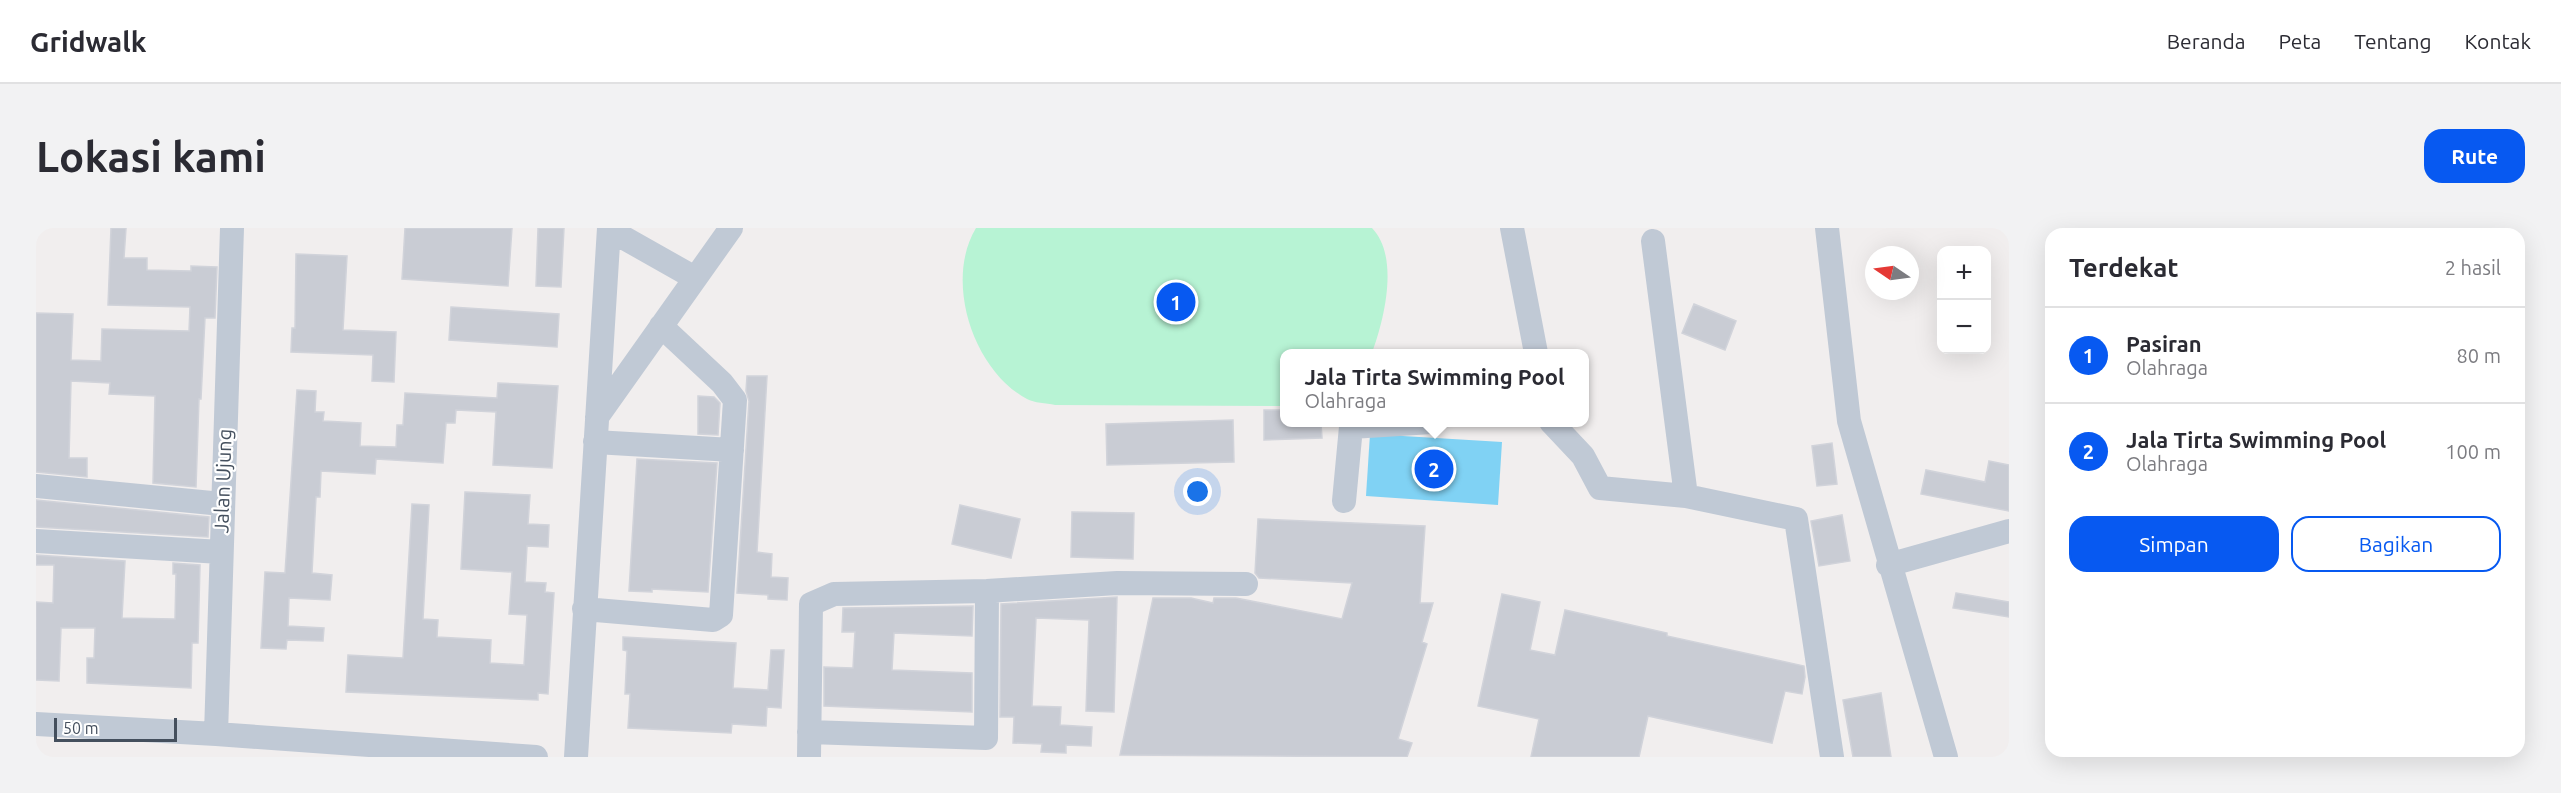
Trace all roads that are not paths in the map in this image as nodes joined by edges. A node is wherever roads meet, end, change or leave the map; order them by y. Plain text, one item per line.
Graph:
1 (231, 228) edge
2 (730, 228) edge
3 (1512, 228) edge
4 (1827, 228) edge
5 (610, 229) edge
6 (1653, 241) dead end
7 (695, 278) junction
8 (661, 326) junction
9 (1535, 349) edge
10 (597, 417) junction
11 (1351, 427) edge
12 (1555, 427) edge
13 (595, 442) junction
14 (732, 450) junction
15 (36, 486) edge
16 (1686, 496) junction
17 (1344, 501) dead end
18 (222, 504) junction
19 (2009, 531) edge
20 (36, 541) edge
21 (221, 552) junction
22 (1888, 565) junction
23 (1246, 584) dead end
24 (987, 591) junction
25 (584, 609) junction
26 (36, 724) edge
27 (809, 732) junction
28 (216, 734) junction
29 (536, 757) edge
30 (576, 757) edge
31 (809, 757) edge
32 (1832, 757) edge
33 (1946, 757) edge

1 - 18 street, Jalan Ujung
2 - 7 street
3 - 9 street
4 - 22 street
5 - 7 street
5 - 10 street
6 - 16 street
7 - 8 street
8 - 10 street
8 - 14 street
10 - 13 street
11 - 17 street
12 - 16 street
13 - 14 street
13 - 25 street
14 - 25 street
15 - 18 street
16 - 32 street
18 - 21 street, Jalan Ujung
19 - 22 street
20 - 21 street
21 - 28 street, Jalan Ujung
22 - 33 street
23 - 24 street
24 - 27 street
24 - 27 street
25 - 30 street
26 - 28 street
27 - 31 street
28 - 29 street

